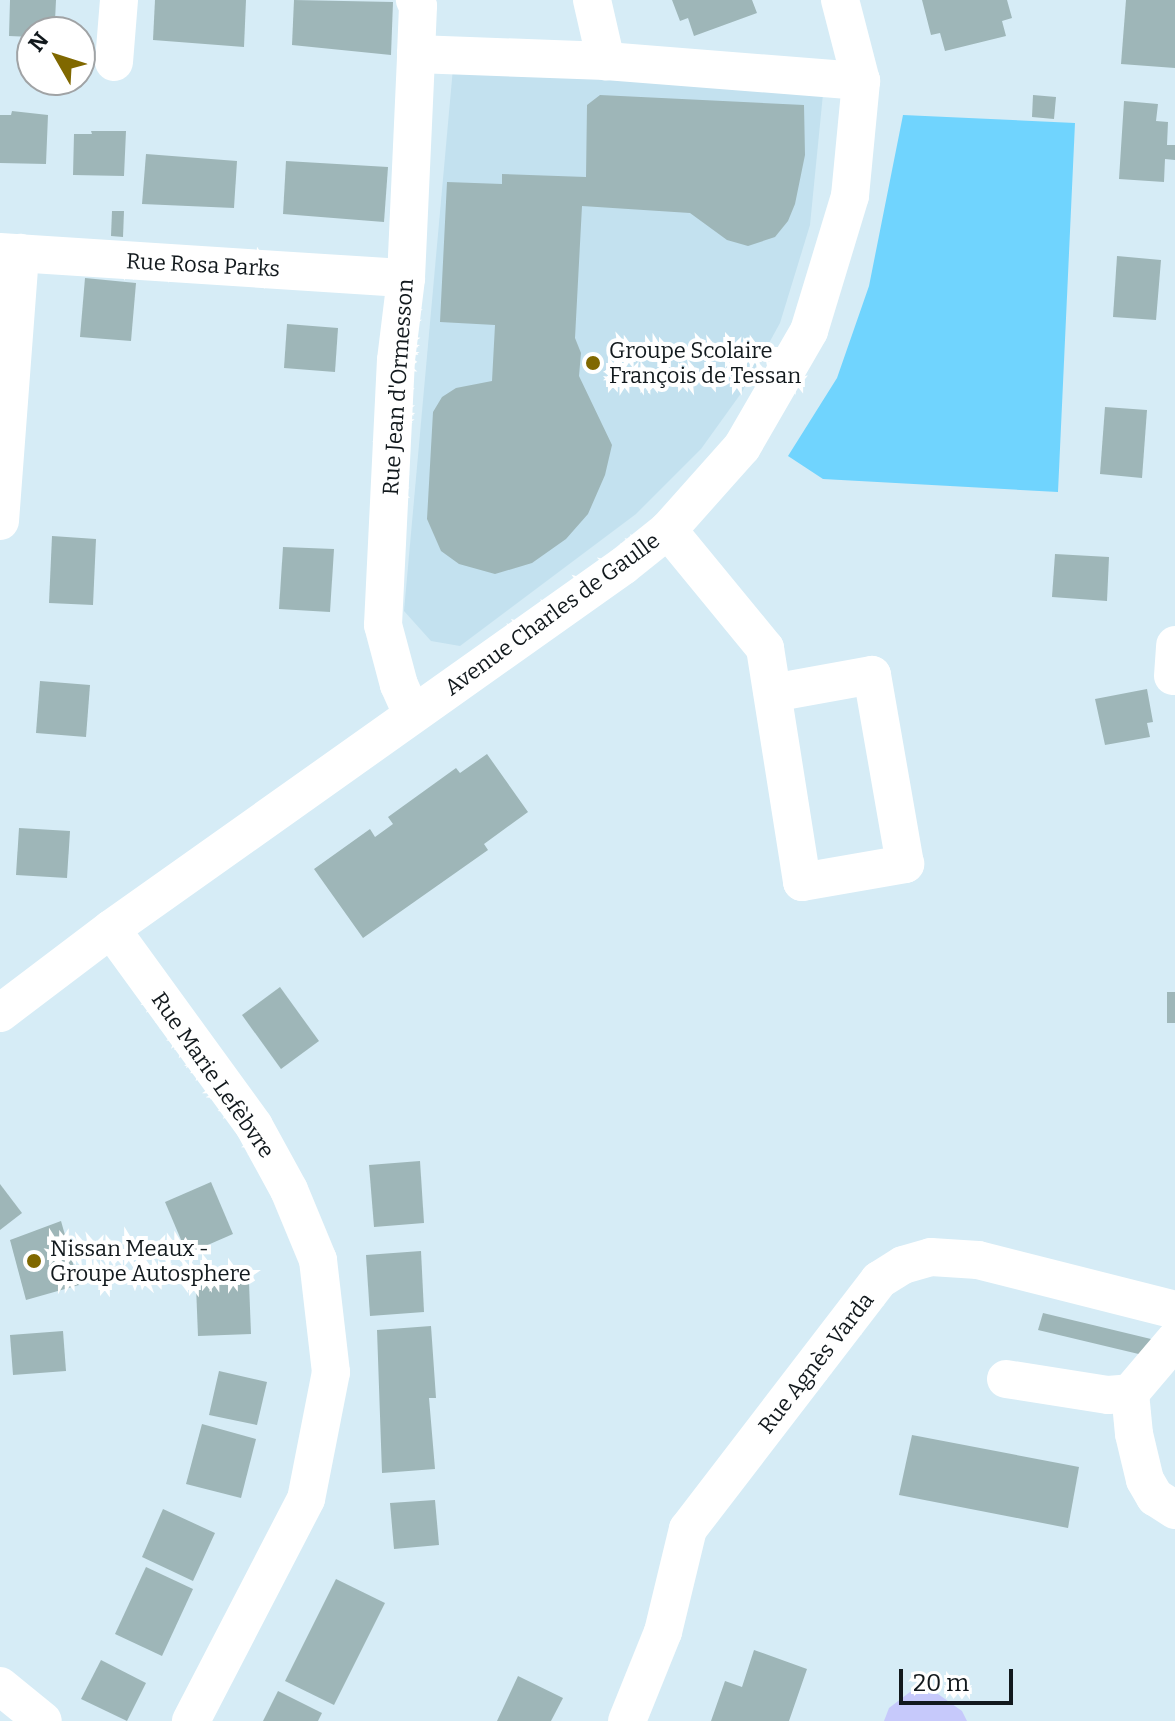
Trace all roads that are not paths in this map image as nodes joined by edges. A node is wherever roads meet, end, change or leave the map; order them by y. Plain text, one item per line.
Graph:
1 (119, 0) edge
2 (415, 0) edge
3 (592, 0) edge
4 (840, 0) edge
5 (416, 54) junction
6 (606, 61) junction
7 (114, 62) dead end
8 (861, 81) junction
9 (10, 253) edge
10 (406, 278) junction
11 (0, 521) edge
12 (668, 530) junction
13 (773, 693) junction
14 (412, 714) junction
15 (111, 929) junction
16 (0, 1013) edge
17 (1175, 1310) edge
18 (1175, 1340) edge
19 (1006, 1379) dead end
20 (1130, 1393) junction
21 (1175, 1510) edge
22 (0, 1686) edge
23 (43, 1721) edge
24 (191, 1721) edge
25 (627, 1721) edge

1 - 7 street
2 - 5 street, Rue Jean d'Ormesson
3 - 6 street
4 - 8 street, Avenue Charles de Gaulle
5 - 6 street
5 - 10 street, Rue Jean d'Ormesson
6 - 8 street
8 - 12 street, Avenue Charles de Gaulle
9 - 10 street, Rue Rosa Parks
9 - 11 street
10 - 14 street, Rue Jean d'Ormesson
12 - 13 street
12 - 14 street, Avenue Charles de Gaulle
13 - 13 street
14 - 15 street, Avenue Charles de Gaulle
15 - 16 street, Avenue Charles de Gaulle
15 - 24 street, Rue Marie Lefèbvre
17 - 25 street, Rue Agnès Varda
18 - 20 street
19 - 20 street
20 - 21 street
22 - 23 street

